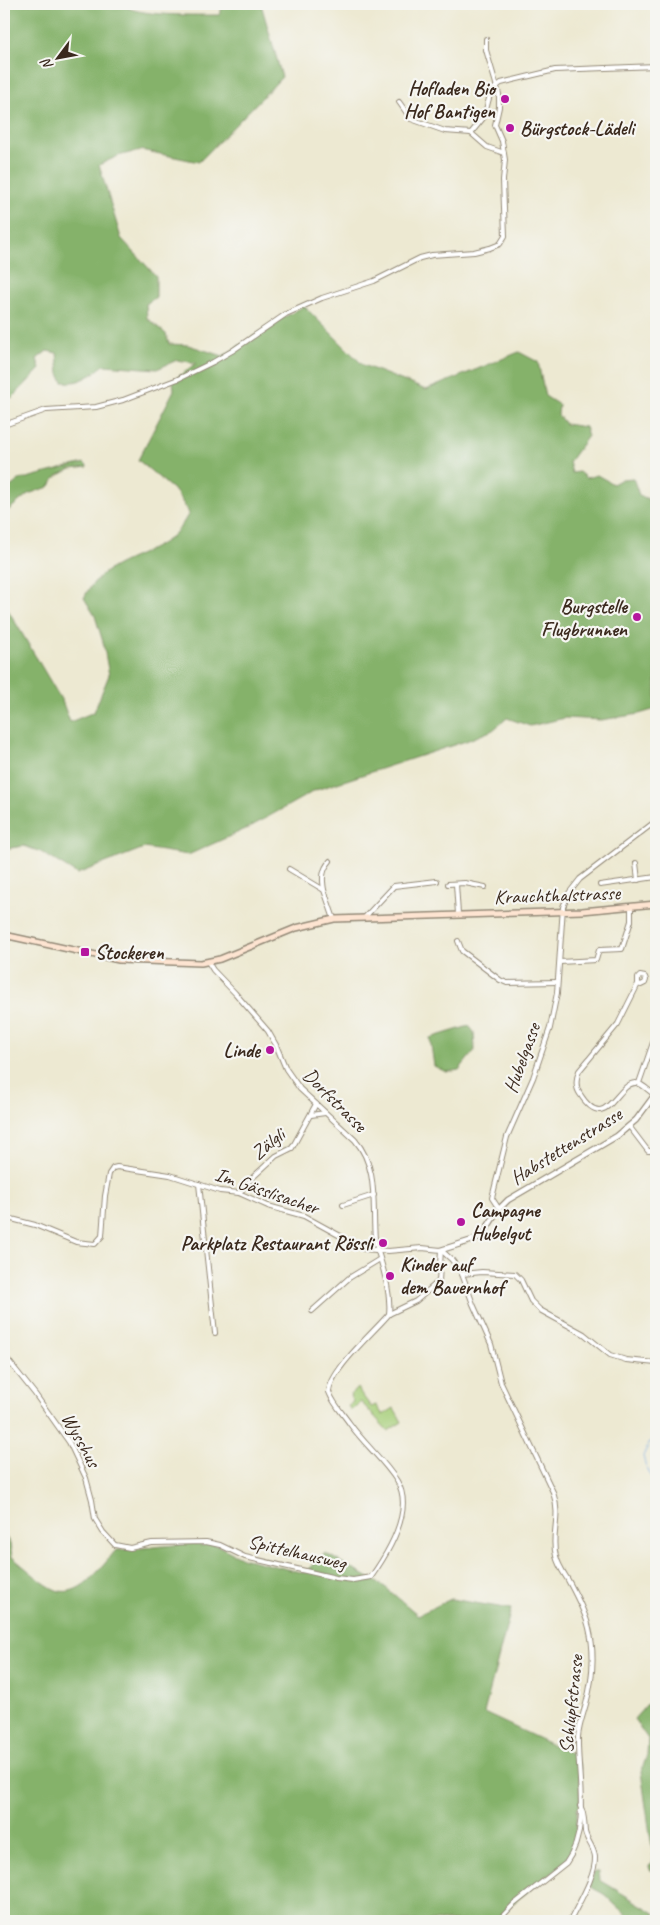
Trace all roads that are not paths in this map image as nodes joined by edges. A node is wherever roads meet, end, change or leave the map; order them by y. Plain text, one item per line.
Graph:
1 (486, 39) dead end
2 (656, 66) edge
3 (497, 84) junction
4 (399, 102) dead end
5 (471, 133) junction
6 (504, 153) junction
7 (4, 425) edge
8 (656, 821) edge
9 (330, 861) dead end
10 (636, 863) dead end
11 (289, 869) dead end
12 (656, 877) edge
13 (638, 880) junction
14 (437, 881) dead end
15 (448, 884) dead end
16 (456, 884) junction
17 (600, 885) dead end
18 (485, 887) dead end
19 (324, 890) junction
20 (656, 904) edge
21 (631, 907) junction
22 (563, 911) junction
23 (458, 914) junction
24 (365, 917) junction
25 (334, 919) junction
26 (4, 935) edge
27 (458, 941) dead end
28 (208, 962) junction
29 (560, 962) junction
30 (558, 982) junction
31 (638, 984) dead end
32 (656, 1034) edge
33 (639, 1083) junction
34 (656, 1094) edge
35 (316, 1104) junction
36 (325, 1113) junction
37 (312, 1115) junction
38 (629, 1126) junction
39 (656, 1149) edge
40 (199, 1184) junction
41 (239, 1193) junction
42 (374, 1195) junction
43 (343, 1205) dead end
44 (499, 1209) junction
45 (4, 1216) edge
46 (441, 1250) junction
47 (378, 1251) junction
48 (380, 1259) junction
49 (462, 1274) junction
50 (312, 1311) dead end
51 (390, 1314) junction
52 (215, 1333) dead end
53 (4, 1355) edge
54 (656, 1363) edge
55 (117, 1546) joint
56 (580, 1806) junction
57 (498, 1921) edge
58 (570, 1921) edge

1 - 3 street
2 - 3 street
3 - 5 street
3 - 6 street
4 - 5 street
5 - 6 street
6 - 7 street
8 - 22 street, Hubelgasse
9 - 19 street
10 - 13 street
11 - 19 street
12 - 13 street
13 - 17 street
14 - 24 street
15 - 16 street, Krauchthalstrasse
16 - 18 street, Krauchthalstrasse
16 - 23 street
19 - 25 street
20 - 21 main road, Krauchthalstrasse
21 - 22 main road, Krauchthalstrasse
21 - 29 street
22 - 23 main road, Krauchthalstrasse
22 - 29 street, Hubelgasse
23 - 24 main road, Krauchthalstrasse
24 - 25 main road, Krauchthalstrasse
25 - 28 main road, Krauchthalstrasse
26 - 28 main road, Krauchthalstrasse
27 - 30 street
28 - 35 street, Dorfstrasse
29 - 30 street, Hubelgasse
30 - 44 street, Hubelgasse
31 - 33 street
32 - 33 street
33 - 34 street
34 - 38 street, Habstettenstrasse
35 - 36 street, Dorfstrasse
35 - 37 street, Zälgli
36 - 37 street
36 - 42 street, Dorfstrasse
37 - 41 street, Zälgli
38 - 39 street
38 - 44 street, Habstettenstrasse
40 - 41 street, Im Gässlisacher
40 - 45 street, Im Gässlisacher
40 - 52 street, Im Gässlisacher
41 - 47 street, Im Gässlisacher
42 - 43 street
42 - 47 street, Dorfstrasse
44 - 46 street, Habstettenstrasse
46 - 47 street
46 - 49 street, Schlupfstrasse
46 - 51 street
47 - 48 street
48 - 50 street
48 - 51 street
49 - 54 street
49 - 56 street, Schlupfstrasse
51 - 55 street, Spittelhausweg
53 - 55 street, Wysshus
56 - 57 street, Schlupfstrasse
56 - 58 street

